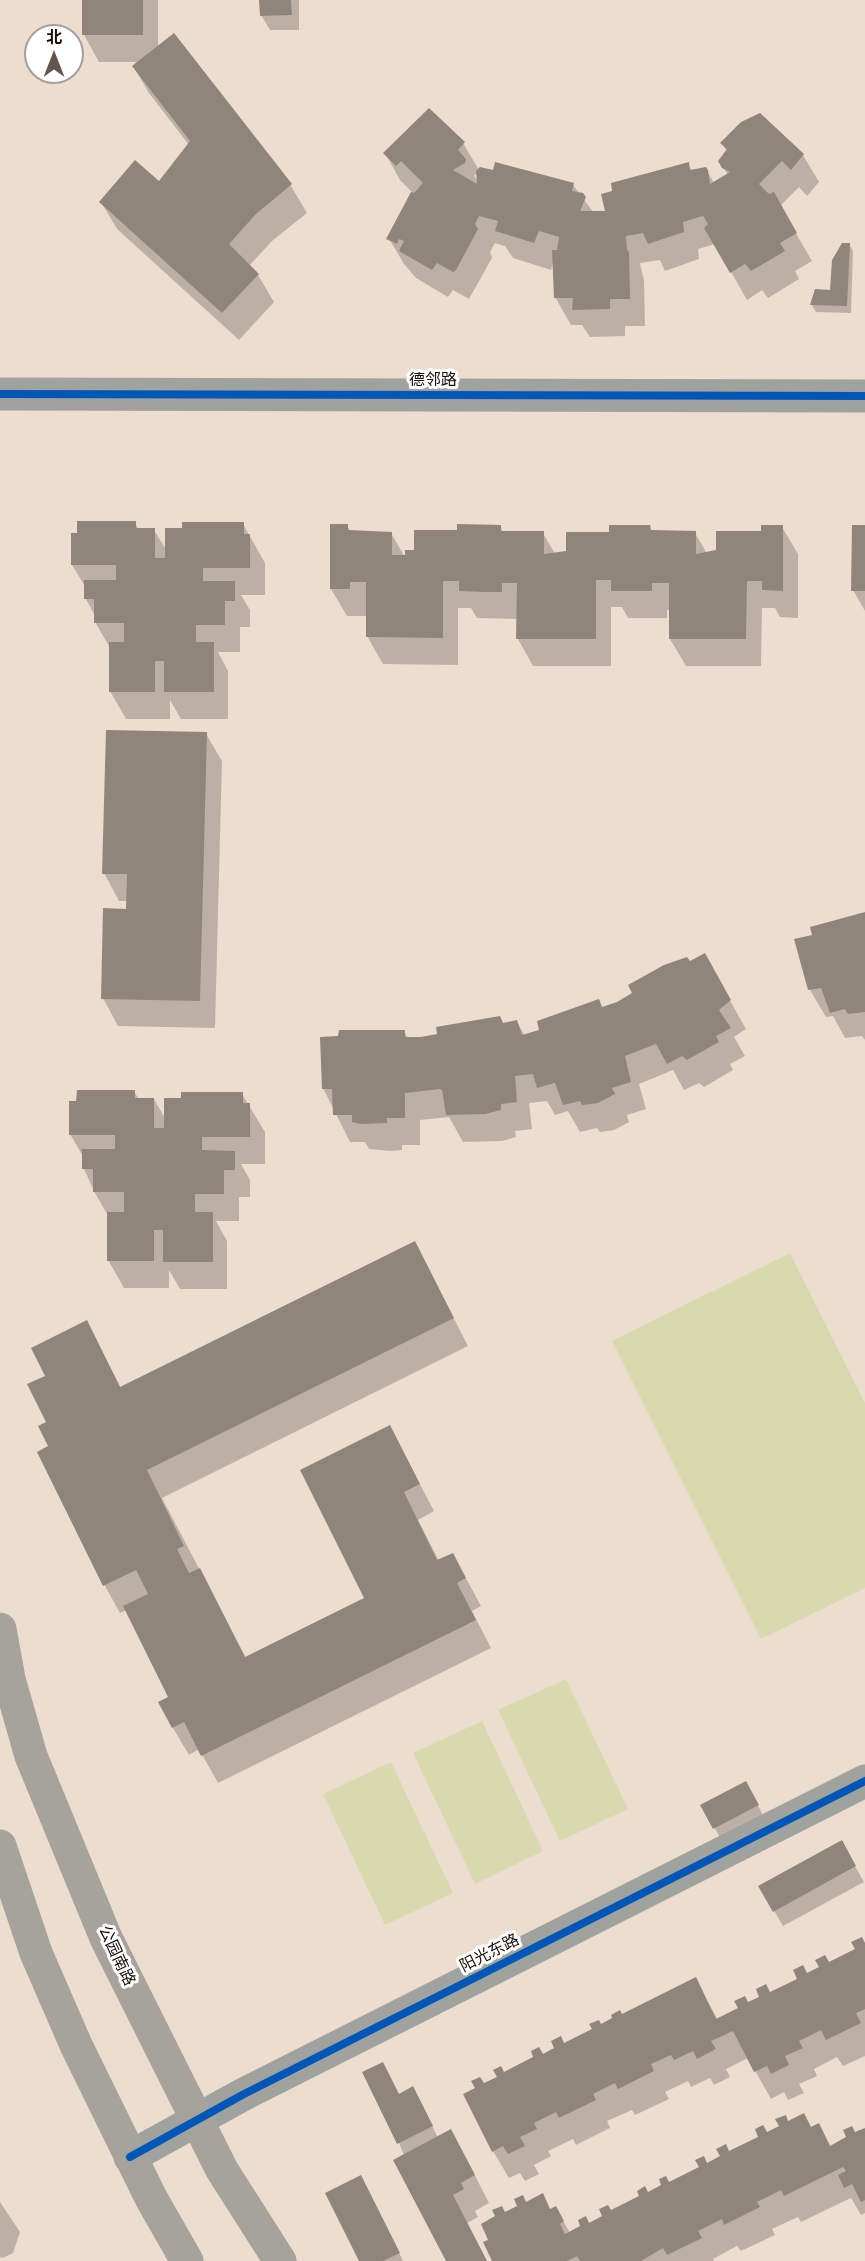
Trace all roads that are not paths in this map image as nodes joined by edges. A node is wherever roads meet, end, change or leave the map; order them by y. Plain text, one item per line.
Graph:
1 (0, 394) edge
2 (865, 396) edge
3 (0, 1629) edge
4 (865, 1781) edge
5 (0, 1846) edge
6 (197, 2120) junction
7 (130, 2157) junction
8 (187, 2261) edge
9 (280, 2261) edge

1 - 2 street, 德邻路
3 - 6 main road, 公园南路
4 - 6 street, 阳光东路
5 - 7 main road
6 - 7 street, 阳光东路
6 - 9 main road, 公园南路
7 - 8 main road

